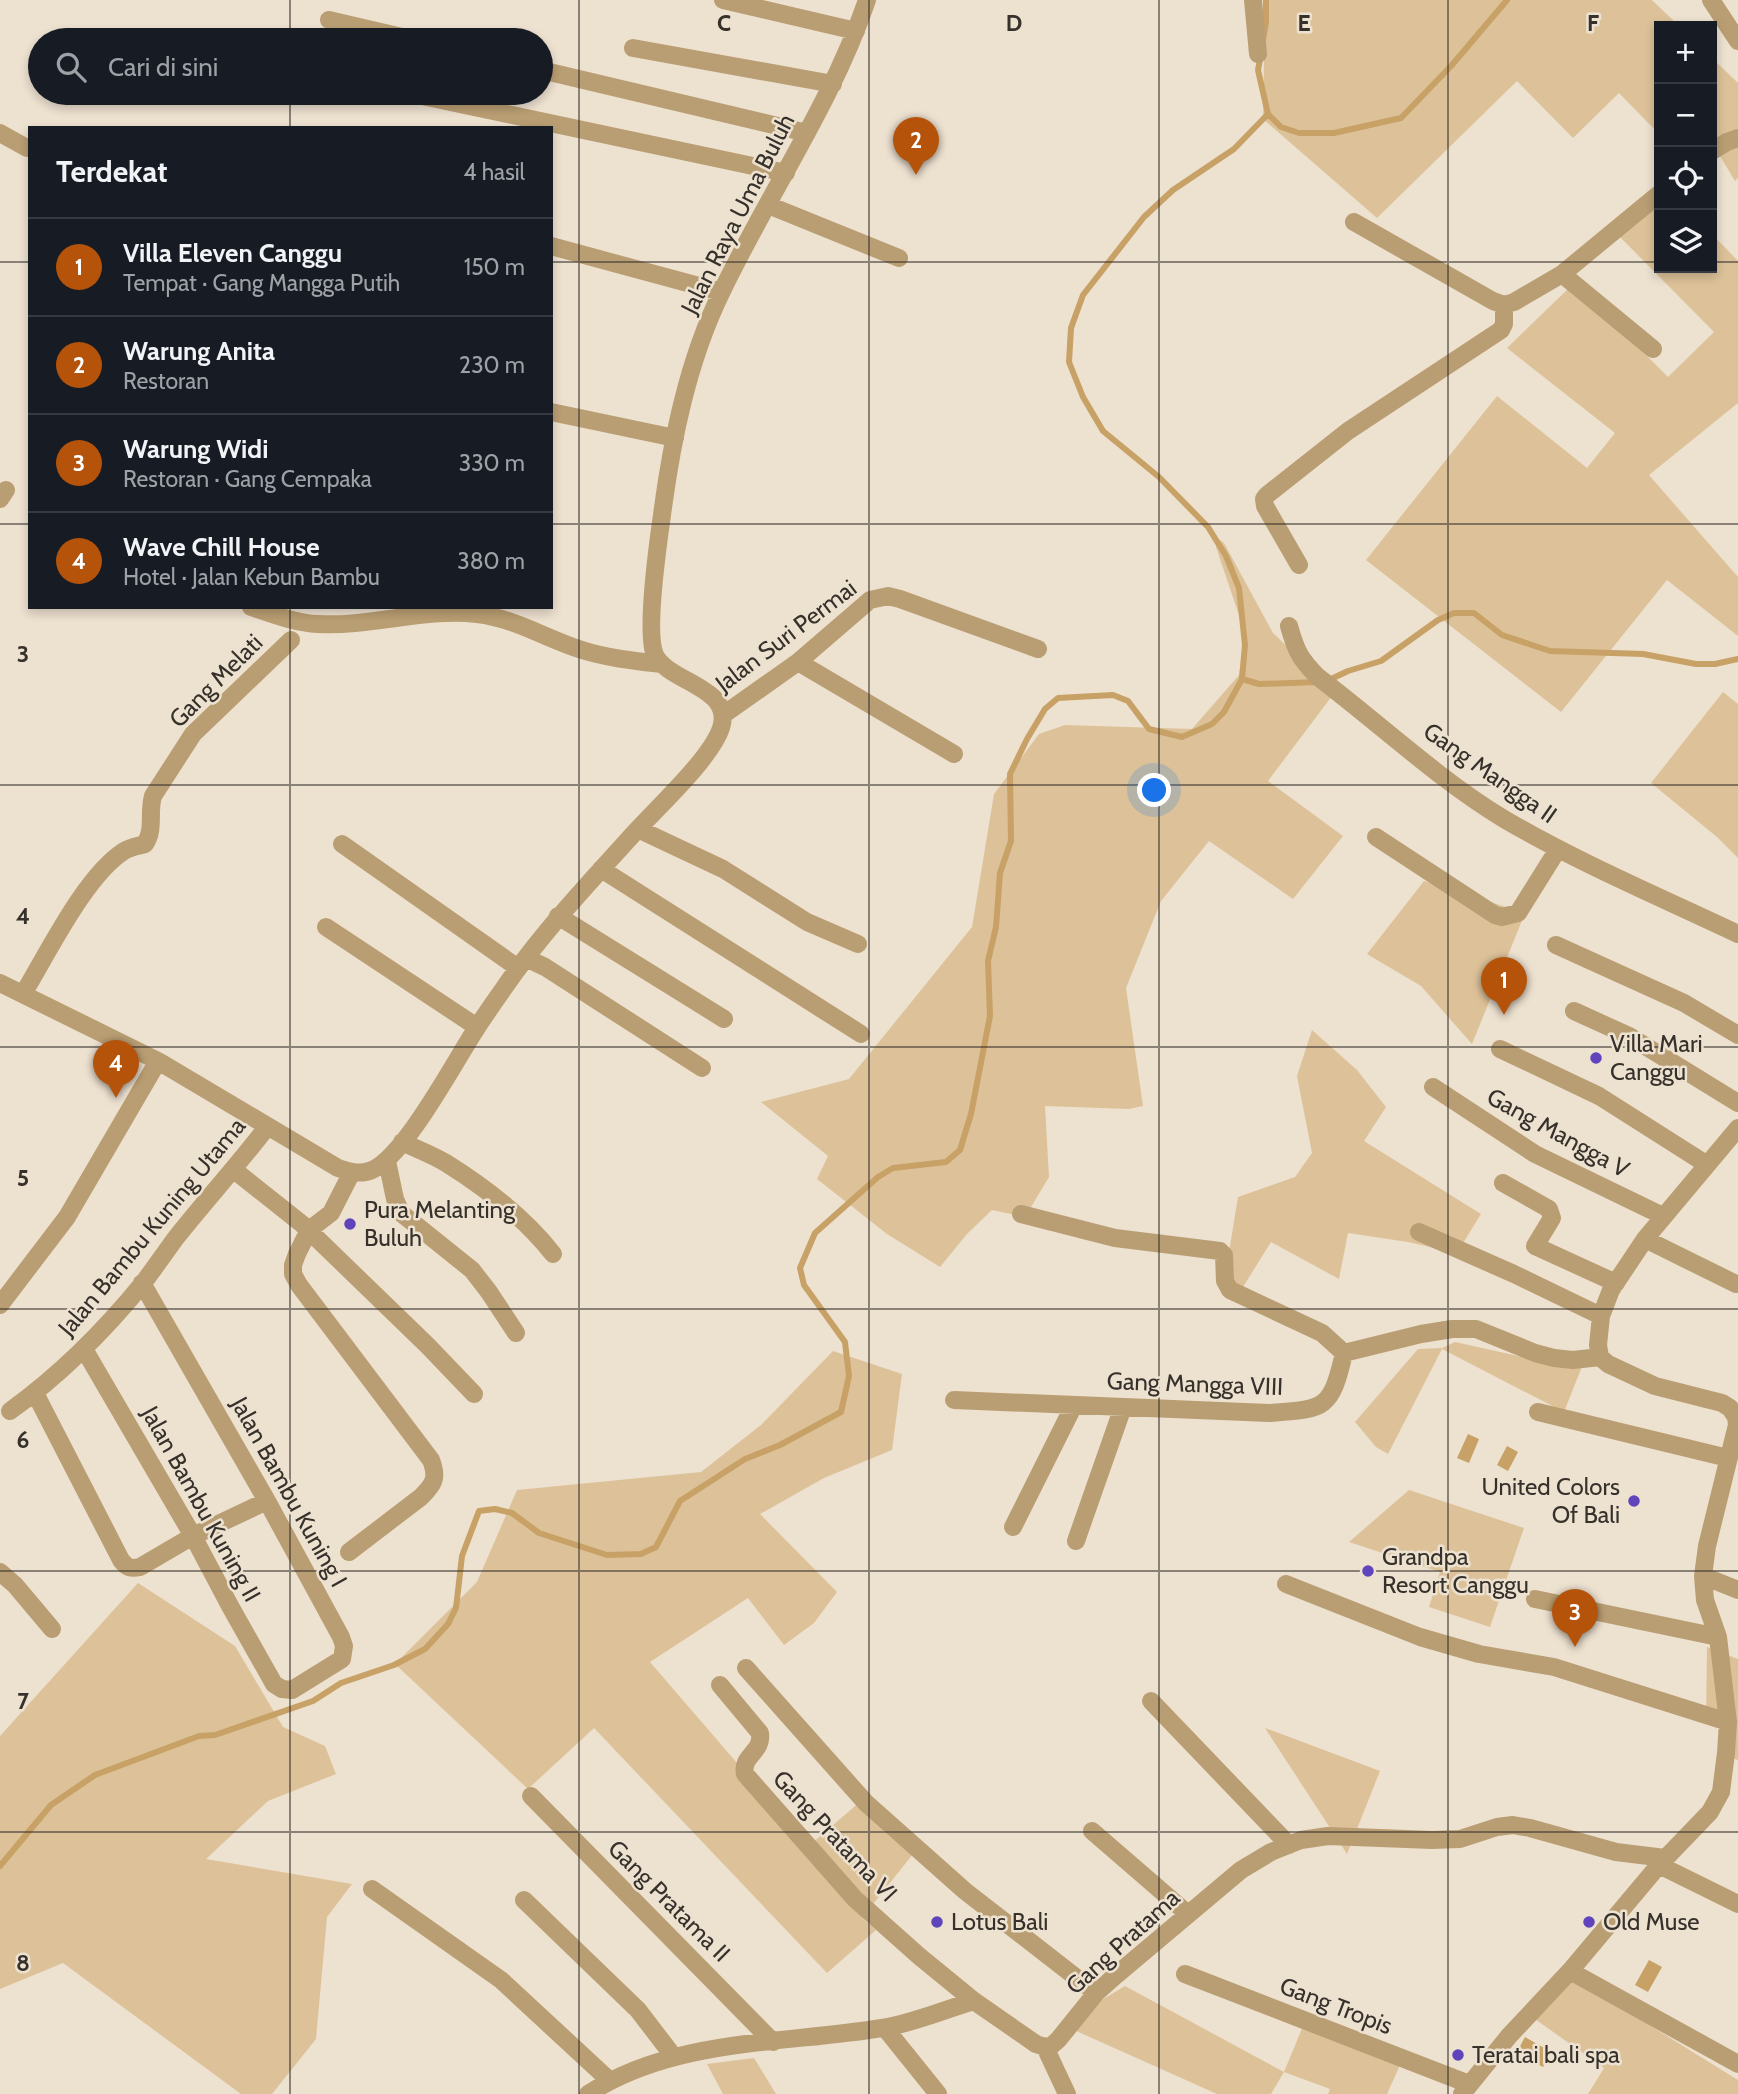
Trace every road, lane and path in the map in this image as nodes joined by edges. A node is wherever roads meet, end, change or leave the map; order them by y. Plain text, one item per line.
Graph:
1 (723, 0) edge
2 (867, 0) edge
3 (1254, 0) edge
4 (1711, 0) edge
5 (329, 20) dead end
6 (363, 28) edge
7 (856, 31) junction
8 (1738, 41) edge
9 (633, 48) dead end
10 (1258, 54) dead end
11 (553, 73) edge
12 (833, 84) junction
13 (465, 105) edge
14 (807, 133) junction
15 (0, 134) edge
16 (1738, 138) edge
17 (27, 148) dead end
18 (1717, 148) edge
19 (786, 173) junction
20 (1654, 198) edge
21 (768, 205) junction
22 (1354, 222) dead end
23 (553, 247) edge
24 (898, 258) dead end
25 (1562, 274) junction
26 (721, 292) junction
27 (1504, 304) junction
28 (1653, 349) dead end
29 (553, 412) edge
30 (674, 438) junction
31 (1299, 565) dead end
32 (257, 609) edge
33 (1289, 626) dead end
34 (291, 640) dead end
35 (1038, 649) dead end
36 (798, 662) junction
37 (661, 664) junction
38 (723, 715) junction
39 (954, 754) dead end
40 (638, 829) junction
41 (1376, 837) dead end
42 (342, 844) dead end
43 (1558, 849) junction
44 (601, 869) junction
45 (558, 916) junction
46 (326, 927) dead end
47 (1738, 934) edge
48 (858, 944) dead end
49 (1556, 946) dead end
50 (522, 963) junction
51 (0, 983) edge
52 (23, 994) junction
53 (1574, 1012) dead end
54 (724, 1019) dead end
55 (477, 1027) junction
56 (861, 1034) dead end
57 (1738, 1035) edge
58 (1500, 1049) dead end
59 (158, 1061) junction
60 (702, 1068) dead end
61 (1433, 1087) dead end
62 (1738, 1103) edge
63 (267, 1127) junction
64 (1738, 1128) edge
65 (402, 1142) junction
66 (387, 1161) junction
67 (1706, 1164) junction
68 (234, 1170) junction
69 (352, 1172) junction
70 (1503, 1183) dead end
71 (1021, 1214) dead end
72 (1663, 1216) junction
73 (309, 1230) junction
74 (1419, 1233) dead end
75 (1645, 1239) junction
76 (553, 1254) dead end
77 (142, 1283) junction
78 (1615, 1283) junction
79 (1735, 1284) dead end
80 (0, 1306) edge
81 (1601, 1316) junction
82 (516, 1333) dead end
83 (85, 1349) junction
84 (1344, 1353) junction
85 (1600, 1357) junction
86 (35, 1393) junction
87 (474, 1394) dead end
88 (954, 1400) dead end
89 (1074, 1405) junction
90 (1123, 1407) junction
91 (10, 1411) dead end
92 (1538, 1412) dead end
93 (1737, 1425) edge
94 (1733, 1449) edge
95 (267, 1501) junction
96 (1013, 1527) dead end
97 (194, 1536) junction
98 (1076, 1541) dead end
99 (349, 1552) dead end
100 (0, 1572) edge
101 (1703, 1576) junction
102 (1286, 1584) dead end
103 (1738, 1590) edge
104 (1535, 1599) dead end
105 (52, 1629) dead end
106 (1718, 1637) junction
107 (746, 1668) dead end
108 (274, 1684) joint
109 (720, 1685) dead end
110 (1731, 1698) edge
111 (1151, 1701) dead end
112 (1728, 1722) junction
113 (531, 1796) dead end
114 (1092, 1831) dead end
115 (1289, 1845) junction
116 (1662, 1862) junction
117 (372, 1889) dead end
118 (524, 1900) dead end
119 (1738, 1904) edge
120 (1188, 1914) junction
121 (1570, 1971) junction
122 (1185, 1974) dead end
123 (1096, 1993) junction
124 (974, 2001) junction
125 (885, 2028) junction
126 (772, 2042) junction
127 (1045, 2047) junction
128 (674, 2057) junction
129 (1738, 2064) edge
130 (609, 2080) junction
131 (1465, 2091) edge
132 (588, 2094) edge
133 (938, 2094) edge
134 (1067, 2094) edge

1 - 7 street
2 - 7 street, Jalan Raya Uma Buluh
3 - 10 street
4 - 8 street
5 - 6 street
7 - 12 street, Jalan Raya Uma Buluh
9 - 12 street
11 - 14 street
12 - 14 street, Jalan Raya Uma Buluh
13 - 19 street
14 - 19 street, Jalan Raya Uma Buluh
15 - 17 street
16 - 18 street
19 - 21 street, Jalan Raya Uma Buluh
20 - 25 street
21 - 24 street
21 - 26 street, Jalan Raya Uma Buluh
22 - 27 street
23 - 26 street
25 - 27 street
25 - 28 street
26 - 30 street, Jalan Raya Uma Buluh
27 - 31 street
29 - 30 street
30 - 37 street, Jalan Raya Uma Buluh
32 - 37 street
33 - 43 street, Gang Mangga II
34 - 52 street, Gang Melati
35 - 36 street, Jalan Suri Permai
36 - 38 street, Jalan Suri Permai
36 - 39 street
37 - 38 street
38 - 40 street
40 - 44 street
40 - 48 street
41 - 43 street
42 - 50 street
43 - 47 street, Gang Mangga II
44 - 45 street
44 - 56 street
45 - 50 street
45 - 54 street
46 - 55 street
49 - 57 street
50 - 55 street
50 - 60 street
51 - 52 street
52 - 59 street
53 - 62 street
55 - 65 street
58 - 67 street
59 - 63 street
59 - 80 street
61 - 72 street, Gang Mangga V
63 - 68 street, Jalan Bambu Kuning Utama
63 - 69 street
64 - 67 street
65 - 66 street
65 - 76 street
66 - 69 street
66 - 82 street
67 - 72 street
68 - 73 street
68 - 77 street, Jalan Bambu Kuning Utama
69 - 73 street
70 - 78 street
71 - 84 street
72 - 75 street
73 - 87 street
73 - 99 street
74 - 81 street
75 - 78 street
75 - 79 street
77 - 83 street, Jalan Bambu Kuning Utama
77 - 95 street, Jalan Bambu Kuning I
78 - 81 street
81 - 85 street
83 - 86 street, Jalan Bambu Kuning Utama
83 - 97 street, Jalan Bambu Kuning II
84 - 85 street
84 - 90 street, Gang Mangga VIII
85 - 93 street
86 - 91 street, Jalan Bambu Kuning Utama
86 - 97 street
88 - 89 street, Gang Mangga VIII
89 - 90 street, Gang Mangga VIII
89 - 96 street
90 - 98 street
92 - 94 street
93 - 94 street
94 - 101 street
95 - 97 street
95 - 108 street, Jalan Bambu Kuning I
97 - 108 street, Jalan Bambu Kuning II
100 - 105 street
101 - 103 street
101 - 106 street
102 - 112 street
104 - 106 street
106 - 110 street
107 - 123 street
109 - 124 street, Gang Pratama VI
110 - 112 street
111 - 115 street
112 - 116 street
113 - 126 street, Gang Pratama II
114 - 120 street
115 - 116 street, Gang Pratama
115 - 120 street, Gang Pratama
116 - 119 street, Gang Pratama
116 - 121 street
117 - 130 street
118 - 128 street
120 - 123 street, Gang Pratama
121 - 129 street
121 - 131 street
122 - 131 street, Gang Tropis
123 - 127 street, Gang Pratama
124 - 125 street
124 - 127 street
125 - 126 street
125 - 133 street
126 - 128 street
127 - 134 street
128 - 130 street
130 - 132 street

